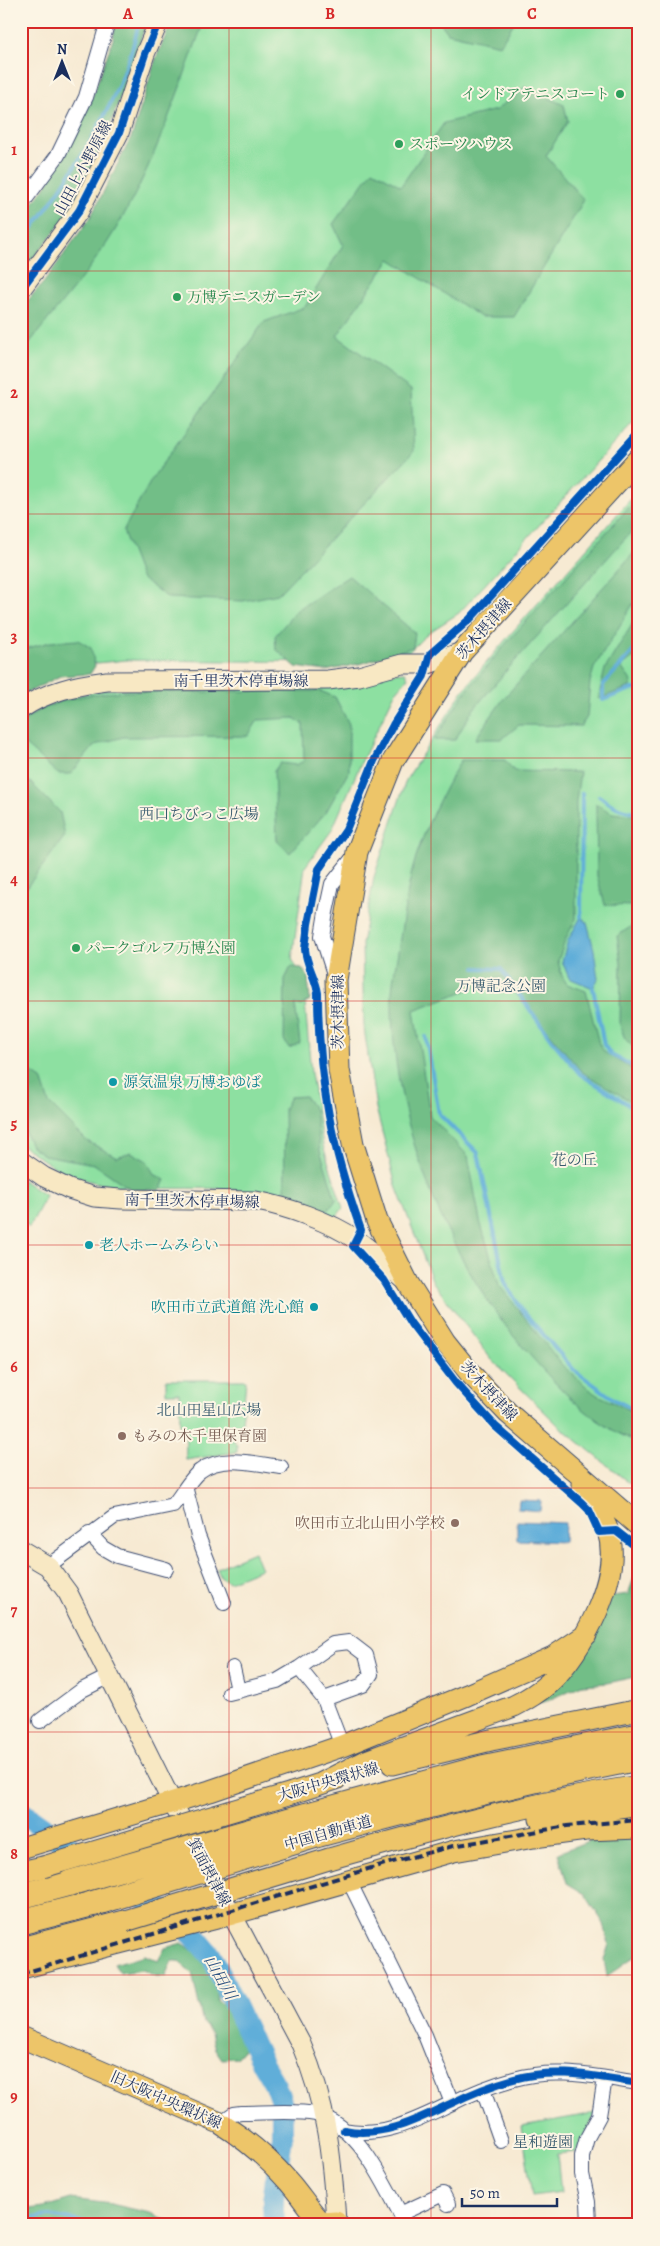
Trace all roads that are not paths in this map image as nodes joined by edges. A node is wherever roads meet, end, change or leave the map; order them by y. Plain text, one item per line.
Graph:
1 (108, 21) edge
2 (159, 21) edge
3 (21, 205) edge
4 (21, 289) edge
5 (639, 458) edge
6 (462, 652) junction
7 (21, 709) edge
8 (21, 1161) edge
9 (408, 1283) junction
10 (281, 1467) dead end
11 (575, 1472) junction
12 (186, 1490) junction
13 (639, 1526) edge
14 (89, 1533) junction
15 (21, 1550) edge
16 (48, 1566) junction
17 (166, 1569) dead end
18 (224, 1603) dead end
19 (586, 1635) junction
20 (233, 1668) dead end
21 (299, 1668) junction
22 (110, 1676) junction
23 (324, 1699) junction
24 (639, 1710) edge
25 (40, 1721) dead end
26 (639, 1736) edge
27 (342, 1746) junction
28 (639, 1758) edge
29 (322, 1783) junction
30 (639, 1786) edge
31 (172, 1802) junction
32 (639, 1804) edge
33 (310, 1826) junction
34 (639, 1828) edge
35 (376, 1845) junction
36 (25, 1846) edge
37 (21, 1872) edge
38 (349, 1881) junction
39 (21, 1896) edge
40 (232, 1914) junction
41 (21, 1922) edge
42 (21, 1948) edge
43 (21, 1968) edge
44 (21, 2037) edge
45 (605, 2078) junction
46 (639, 2083) edge
47 (483, 2090) junction
48 (452, 2103) junction
49 (326, 2119) junction
50 (220, 2123) junction
51 (344, 2130) junction
52 (501, 2141) dead end
53 (448, 2204) dead end
54 (403, 2220) edge
55 (336, 2223) edge
56 (590, 2225) edge

1 - 3 street
2 - 4 main road, 山田上小野原線
5 - 6 main road, 茨木摂津線
6 - 7 main road, 南千里茨木停車場線
6 - 9 main road, 茨木摂津線
8 - 9 main road, 南千里茨木停車場線
9 - 11 main road, 茨木摂津線
10 - 12 street
11 - 13 main road, 茨木摂津線
11 - 19 main road
12 - 14 street
12 - 18 street
14 - 16 street
14 - 17 street
15 - 16 main road, 箕面摂津線
16 - 22 main road, 箕面摂津線
19 - 27 main road
19 - 29 main road
20 - 21 street
21 - 23 street
21 - 23 street
22 - 25 street
22 - 31 main road, 箕面摂津線
23 - 27 street
24 - 29 main road, 大阪中央環状線
26 - 33 highway, 中国自動車道
27 - 31 main road
28 - 33 highway, 中国自動車道
29 - 37 main road, 大阪中央環状線, bridge
30 - 35 main road
31 - 36 main road
31 - 40 main road, 箕面摂津線
32 - 35 main road
33 - 39 highway, 中国自動車道, bridge
33 - 41 highway, 中国自動車道, bridge
34 - 38 main road
35 - 42 main road, bridge
38 - 40 main road
38 - 48 street
40 - 43 main road
40 - 49 main road, 箕面摂津線
44 - 50 main road, 旧大阪中央環状線
45 - 46 street
45 - 47 street
45 - 56 street
47 - 48 street
47 - 52 street
48 - 51 street
49 - 50 street
49 - 51 street
49 - 55 main road, 箕面摂津線
50 - 55 main road, 旧大阪中央環状線
51 - 54 street
53 - 54 street

